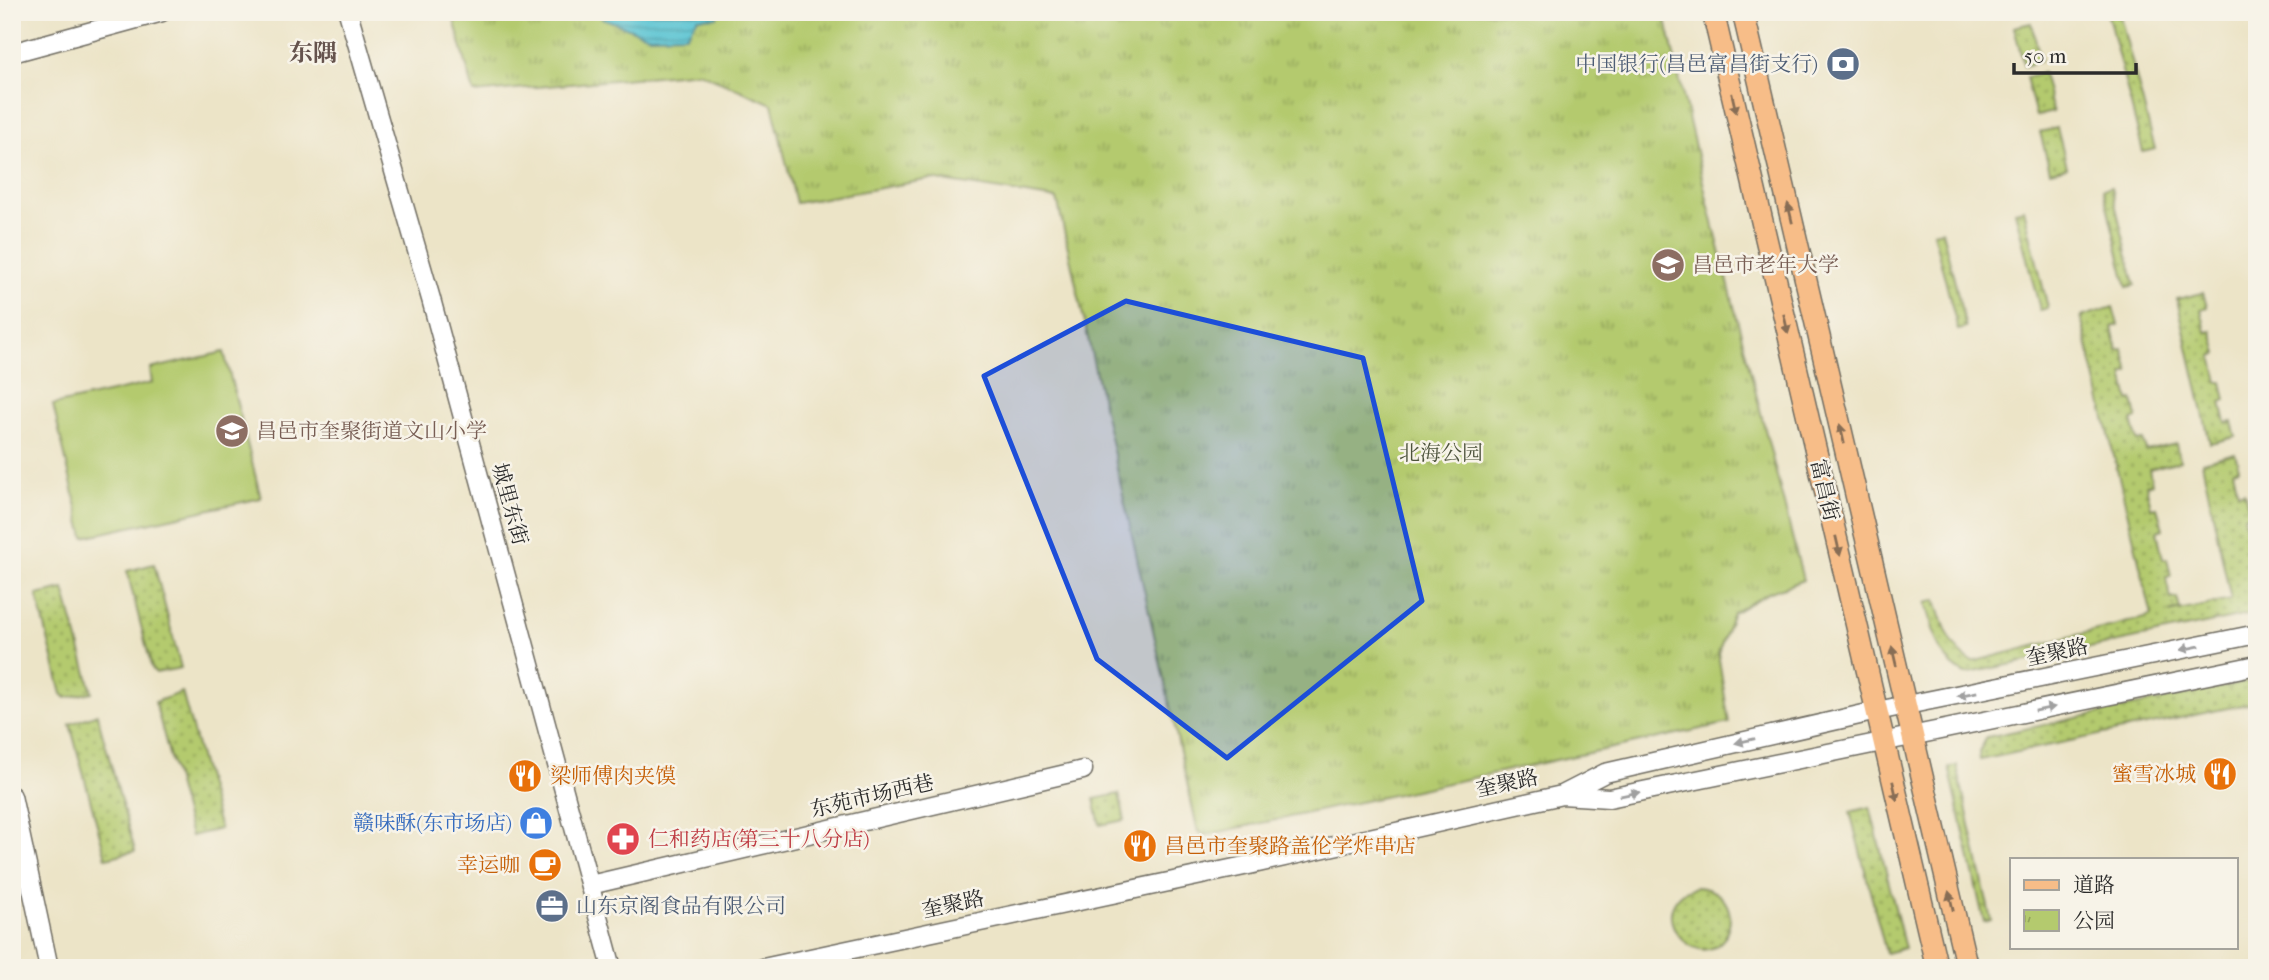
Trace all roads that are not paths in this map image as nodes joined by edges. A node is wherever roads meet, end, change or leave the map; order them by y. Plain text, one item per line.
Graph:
1 (162, 12) edge
2 (348, 12) edge
3 (1713, 12) edge
4 (1743, 12) edge
5 (12, 53) edge
6 (2257, 634) edge
7 (2257, 665) edge
8 (1905, 707) junction
9 (1877, 711) junction
10 (1912, 737) junction
11 (1884, 741) junction
12 (1083, 770) dead end
13 (1562, 795) junction
14 (12, 796) edge
15 (590, 885) junction
16 (49, 968) edge
17 (612, 968) edge
18 (762, 968) edge
19 (1937, 968) edge
20 (1966, 968) edge

1 - 5 street
2 - 15 street, 城里东街
3 -> 9 main road, 富昌街
8 -> 4 main road, 富昌街
6 -> 8 street, 奎聚路
10 -> 7 street
8 - 9 street, 奎聚路
8 - 10 main road, 富昌街
9 - 11 main road, 富昌街
9 -> 13 street, 奎聚路
10 - 11 street
20 -> 10 main road, 富昌街
13 -> 11 street
11 -> 19 main road, 富昌街
12 - 15 street, 东苑市场西巷
13 - 18 street, 奎聚路
14 - 16 street
15 - 17 street, 城里东街

